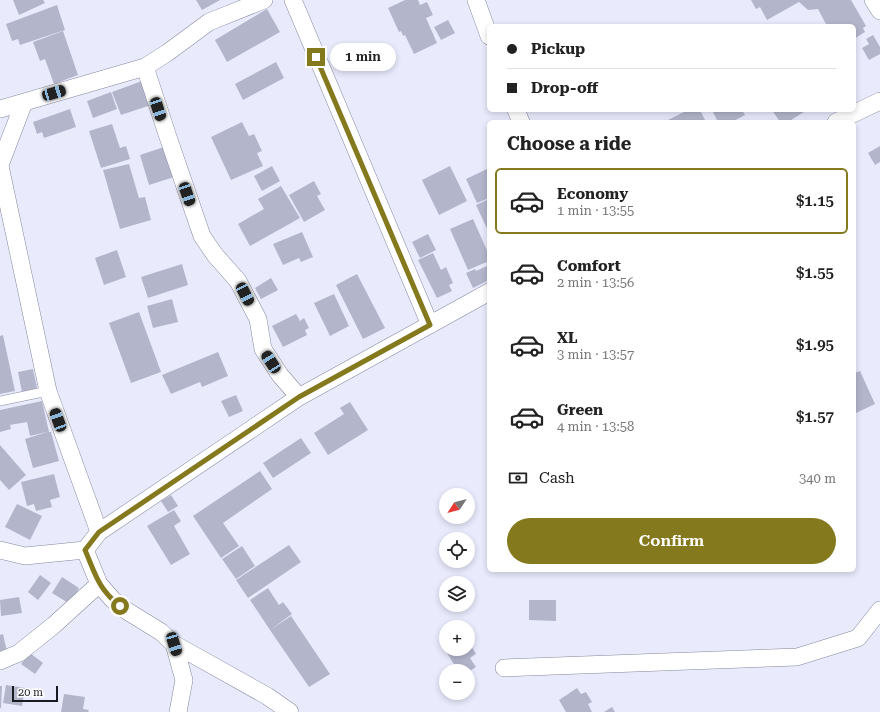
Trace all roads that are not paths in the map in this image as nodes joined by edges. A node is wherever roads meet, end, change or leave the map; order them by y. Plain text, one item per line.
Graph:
1 (264, 0) edge
2 (293, 0) edge
3 (476, 0) edge
4 (874, 0) edge
5 (880, 11) edge
6 (487, 30) edge
7 (145, 67) junction
8 (880, 101) edge
9 (24, 102) junction
10 (0, 109) edge
11 (840, 120) edge
12 (0, 166) edge
13 (487, 293) edge
14 (430, 325) junction
15 (48, 391) junction
16 (299, 397) junction
17 (0, 401) edge
18 (99, 532) junction
19 (0, 550) edge
20 (85, 550) junction
21 (99, 584) junction
22 (880, 610) edge
23 (174, 644) junction
24 (0, 661) edge
25 (504, 668) dead end
26 (178, 712) edge
27 (290, 712) edge

1 - 7 street
2 - 14 street
3 - 6 street
4 - 5 street
7 - 9 street
7 - 16 street
8 - 11 street
9 - 10 street
9 - 12 street
12 - 15 street
13 - 14 street
14 - 16 street
15 - 17 lane
15 - 18 street
16 - 18 street
18 - 20 street
19 - 20 street
20 - 21 street
21 - 23 street
21 - 24 street
22 - 25 street
23 - 26 street
23 - 27 street

